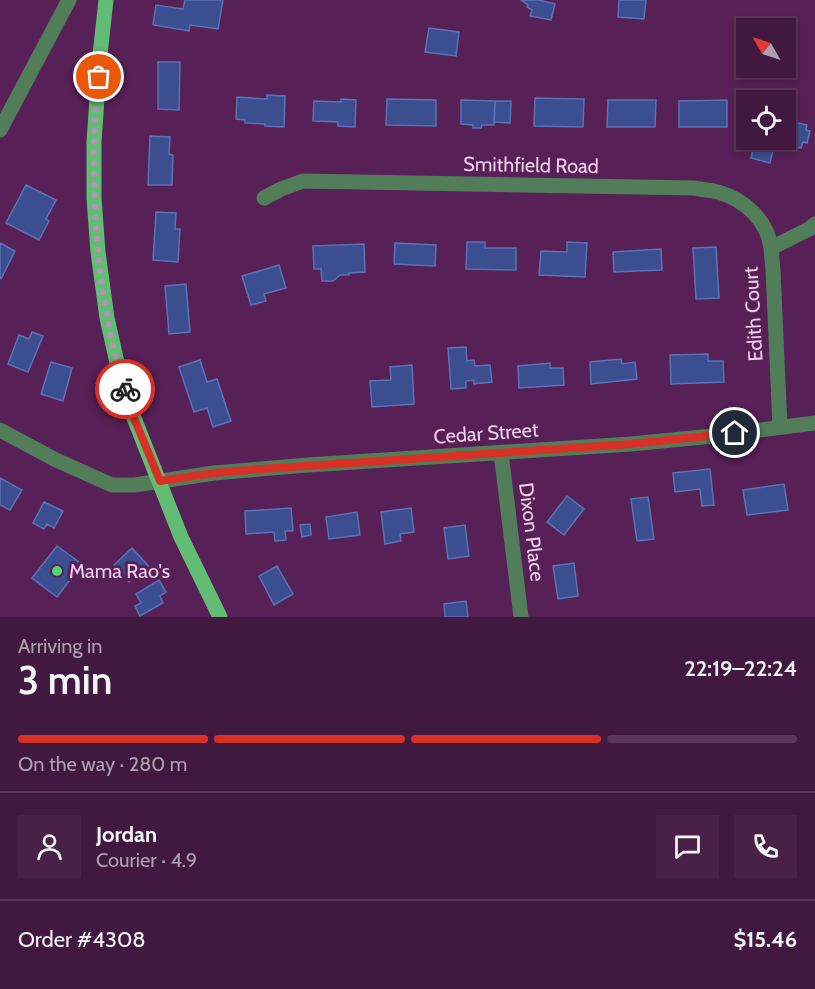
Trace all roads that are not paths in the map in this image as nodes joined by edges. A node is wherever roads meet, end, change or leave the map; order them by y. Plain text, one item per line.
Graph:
1 (69, 0) edge
2 (106, 0) edge
3 (0, 130) edge
4 (264, 198) dead end
5 (815, 224) edge
6 (771, 248) junction
7 (815, 423) edge
8 (780, 427) junction
9 (0, 430) edge
10 (501, 453) junction
11 (160, 481) junction
12 (220, 617) edge
13 (521, 617) edge

1 - 3 street
2 - 11 main road
4 - 6 street, Smithfield Road
5 - 6 street, Edith Court
6 - 8 street, Edith Court
7 - 8 street, Cedar Street
8 - 10 street, Cedar Street
9 - 11 street, Cedar Street
10 - 11 street, Cedar Street
10 - 13 street, Dixon Place
11 - 12 main road

